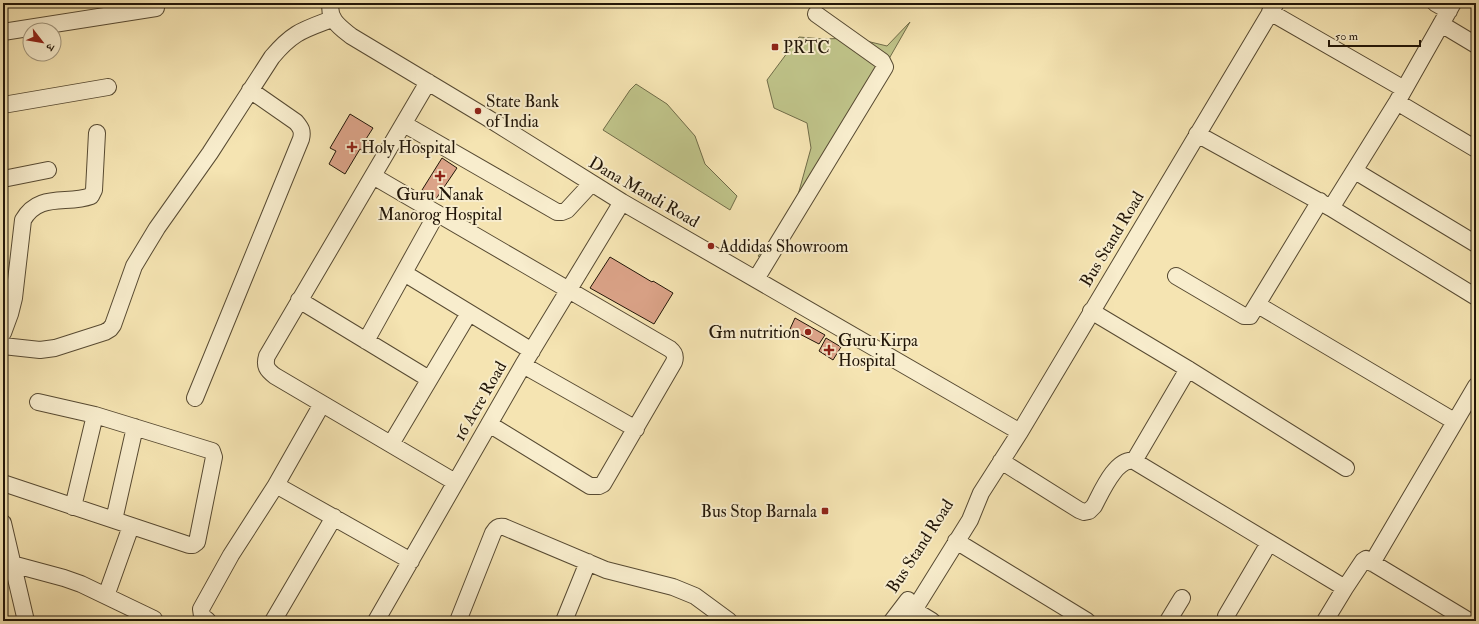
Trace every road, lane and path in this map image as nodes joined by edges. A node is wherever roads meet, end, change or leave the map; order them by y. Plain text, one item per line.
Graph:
1 (331, 3) edge
2 (156, 8) dead end
3 (1273, 8) edge
4 (1444, 10) edge
5 (816, 14) dead end
6 (332, 19) junction
7 (3, 32) edge
8 (1476, 45) edge
9 (428, 82) junction
10 (108, 87) dead end
11 (250, 90) junction
12 (1400, 96) junction
13 (3, 105) edge
14 (404, 124) junction
15 (97, 133) dead end
16 (1197, 134) junction
17 (1476, 149) edge
18 (48, 170) dead end
19 (1355, 171) junction
20 (373, 176) junction
21 (3, 178) edge
22 (591, 184) junction
23 (622, 202) junction
24 (1325, 205) junction
25 (437, 213) junction
26 (1476, 244) edge
27 (404, 273) junction
28 (1176, 276) dead end
29 (756, 279) junction
30 (570, 290) junction
31 (1476, 297) edge
32 (299, 300) junction
33 (1258, 305) junction
34 (1091, 312) junction
35 (469, 313) junction
36 (3, 333) edge
37 (366, 341) junction
38 (3, 346) edge
39 (532, 351) junction
40 (523, 364) junction
41 (1188, 369) junction
42 (429, 380) junction
43 (1476, 386) edge
44 (195, 398) dead end
45 (38, 402) dead end
46 (322, 404) junction
47 (95, 415) junction
48 (1454, 421) junction
49 (489, 424) junction
50 (135, 427) junction
51 (636, 429) junction
52 (1020, 432) junction
53 (391, 444) junction
54 (1001, 461) junction
55 (1134, 461) junction
56 (1346, 468) dead end
57 (455, 482) junction
58 (3, 483) edge
59 (276, 484) junction
60 (981, 493) junction
61 (73, 507) junction
62 (334, 517) junction
63 (114, 520) junction
64 (3, 523) edge
65 (132, 526) junction
66 (956, 541) junction
67 (1270, 543) junction
68 (410, 561) junction
69 (588, 562) junction
70 (1372, 562) junction
71 (12, 564) junction
72 (1345, 588) junction
73 (106, 596) junction
74 (1182, 598) dead end
75 (910, 616) edge
76 (1226, 616) dead end
77 (154, 619) dead end
78 (26, 621) edge
79 (208, 621) edge
80 (273, 621) edge
81 (376, 621) edge
82 (458, 621) edge
83 (564, 621) edge
84 (729, 621) edge
85 (892, 621) edge
86 (932, 621) edge
87 (1087, 621) edge
88 (1168, 621) edge
89 (1325, 621) edge
90 (1469, 621) edge

1 - 6 street
2 - 7 street
3 - 12 street
3 - 16 street, Bus Stand Road
4 - 8 street
4 - 12 street
5 - 29 street
6 - 9 street, Dana Mandi Road
6 - 11 street
9 - 14 street
9 - 22 street, Dana Mandi Road
10 - 13 street
11 - 38 street
11 - 44 street
12 - 17 street
12 - 19 street
14 - 20 street
14 - 22 street
15 - 36 street
16 - 24 street
16 - 34 street, Bus Stand Road
18 - 21 street
19 - 24 street
19 - 26 street
20 - 25 street
20 - 32 street
22 - 23 street, Dana Mandi Road
23 - 29 street, Dana Mandi Road
23 - 30 street, 16 Acre Road
24 - 31 street
24 - 33 street
25 - 27 street
25 - 30 street
27 - 35 street
27 - 37 street
28 - 33 street
29 - 52 street, Dana Mandi Road
30 - 39 street, 16 Acre Road
30 - 51 street
32 - 37 street
32 - 46 street
33 - 48 street
34 - 41 street
34 - 52 street, Bus Stand Road
35 - 39 street
35 - 42 street
37 - 42 street
39 - 40 street, 16 Acre Road
40 - 49 street, 16 Acre Road
40 - 51 street
41 - 55 street
41 - 56 street
42 - 53 street
43 - 48 street
45 - 47 street
46 - 53 street
46 - 59 street
47 - 50 street
47 - 61 street
48 - 70 street
49 - 51 street
49 - 57 street, 16 Acre Road
50 - 63 street
50 - 65 street
52 - 54 street, Bus Stand Road
53 - 57 street
54 - 55 street
54 - 60 street, Bus Stand Road
55 - 67 street
57 - 68 street, 16 Acre Road
58 - 61 street
59 - 62 street
59 - 79 street
60 - 66 street, Bus Stand Road
60 - 85 street, Bus Stand Road
61 - 63 street
62 - 68 street
62 - 80 street
63 - 65 street
64 - 71 street
65 - 73 street
66 - 75 street, Bus Stand Road
66 - 87 street
67 - 72 street
67 - 76 street
68 - 81 street, 16 Acre Road
69 - 82 street
69 - 83 street
69 - 84 street
70 - 72 street
70 - 90 street
71 - 73 street
71 - 78 street
72 - 89 street
73 - 77 street
74 - 88 street
75 - 86 street

